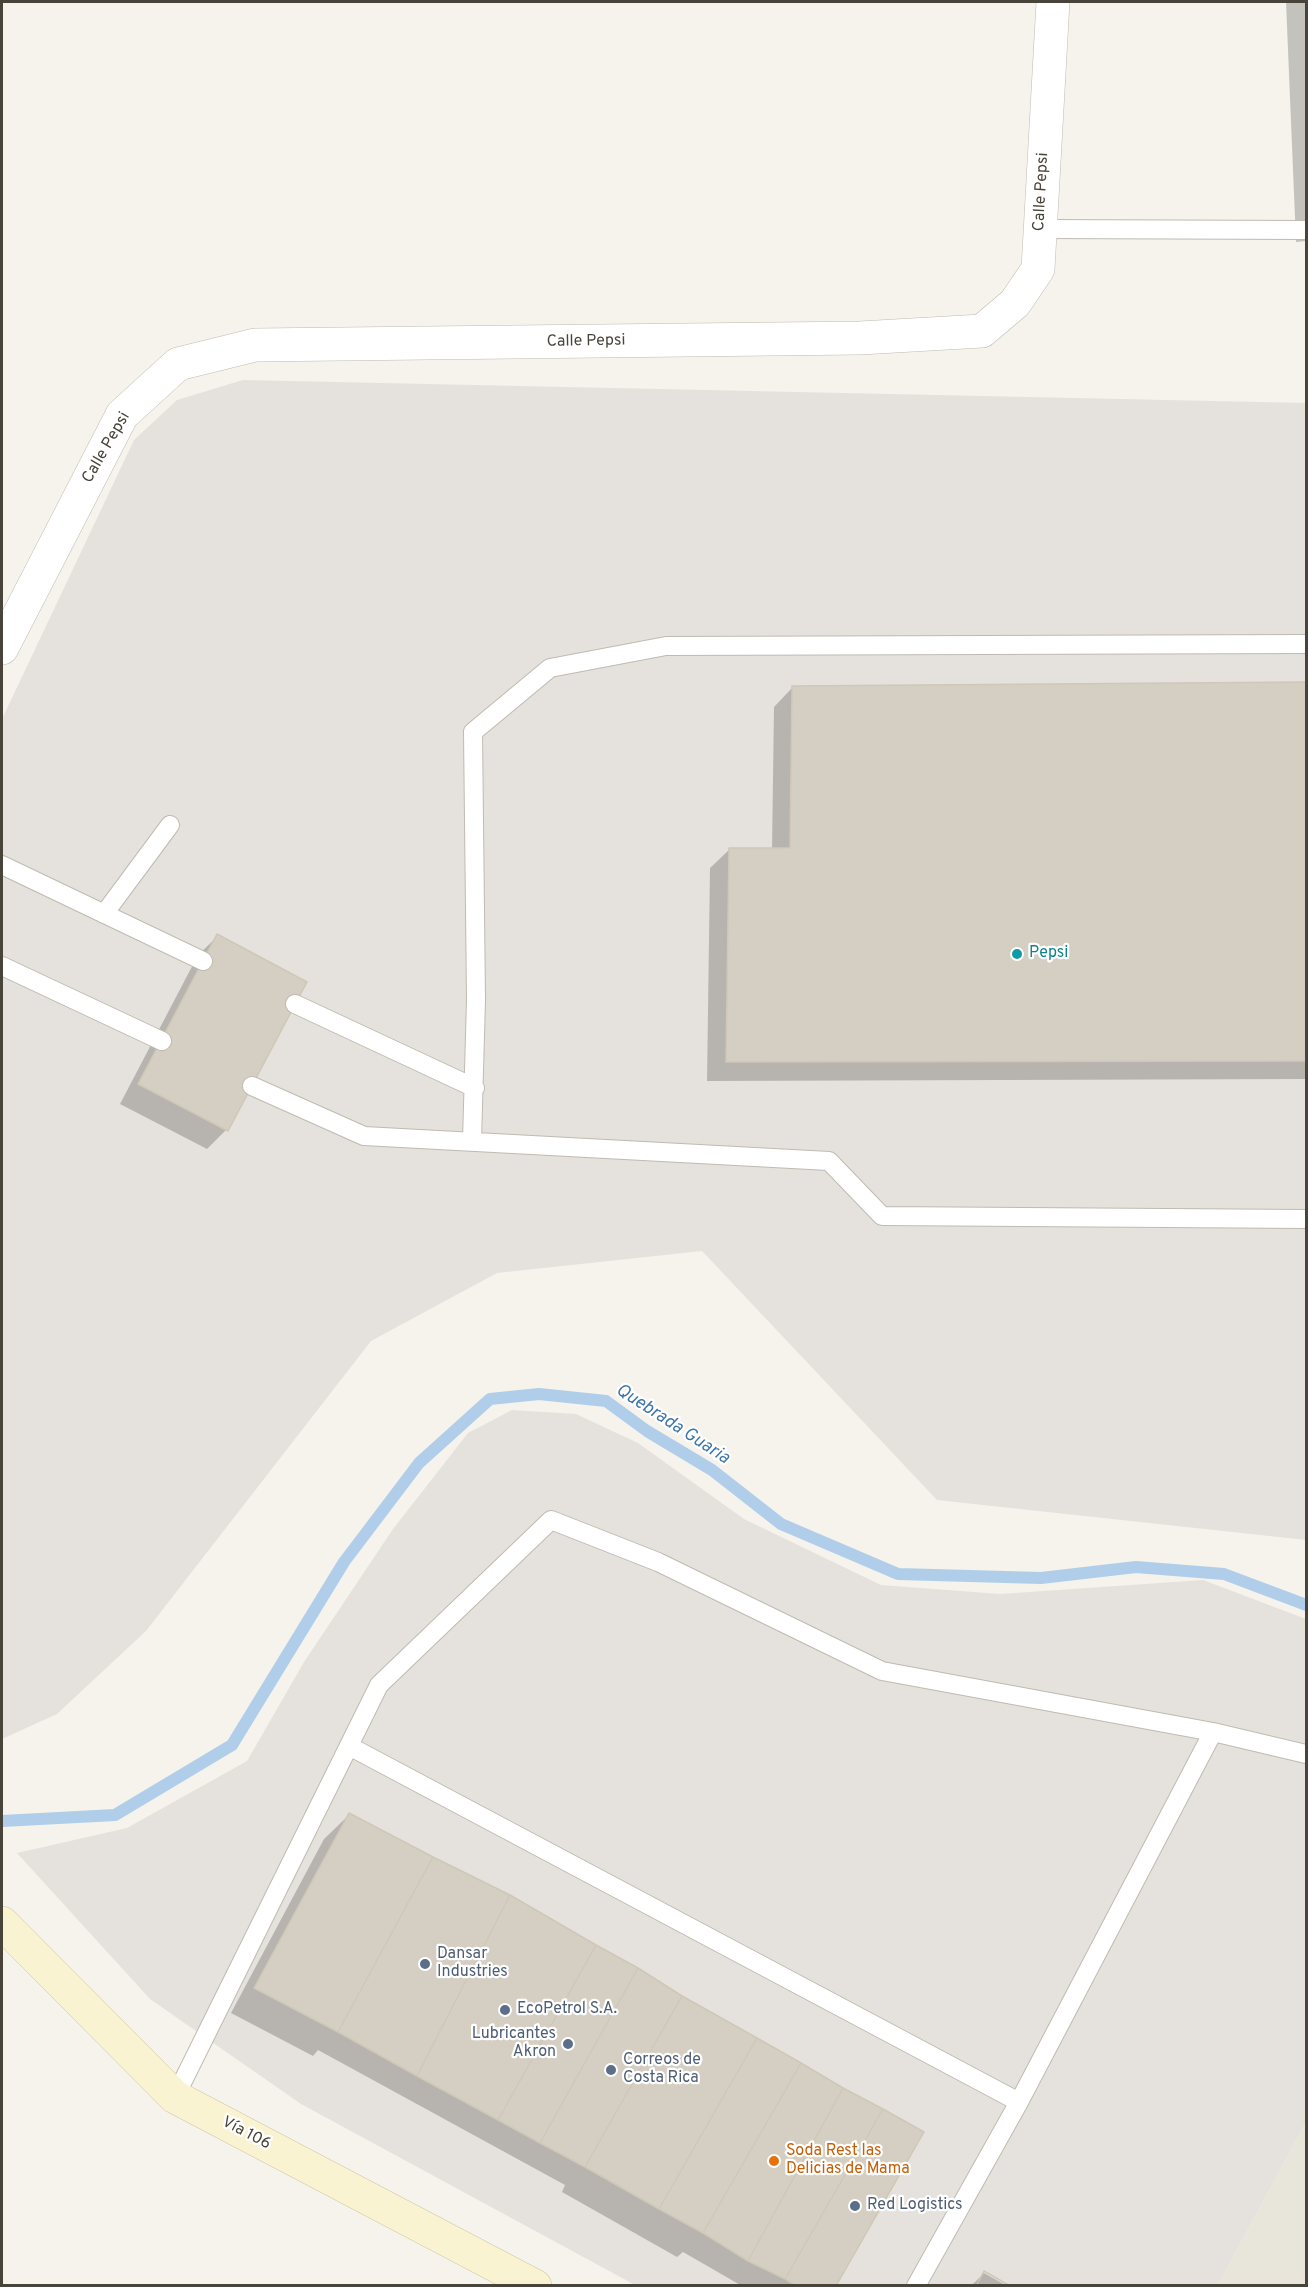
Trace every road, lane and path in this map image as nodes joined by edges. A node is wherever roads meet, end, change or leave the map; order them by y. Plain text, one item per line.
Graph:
1 (1053, 2) edge
2 (1040, 229) junction
3 (1306, 230) edge
4 (1306, 644) edge
5 (2, 648) edge
6 (171, 825) dead end
7 (2, 865) edge
8 (104, 914) junction
9 (204, 962) dead end
10 (2, 966) edge
11 (295, 1004) dead end
12 (162, 1041) dead end
13 (252, 1086) dead end
14 (475, 1088) junction
15 (472, 1141) junction
16 (1306, 1219) edge
17 (1213, 1732) junction
18 (349, 1746) junction
19 (1306, 1754) edge
20 (2, 1923) edge
21 (175, 2097) junction
22 (1019, 2102) junction
23 (535, 2286) edge
24 (916, 2286) edge

1 - 2 street, Calle Pepsi
2 - 3 lane
2 - 5 street, Calle Pepsi
4 - 14 lane
6 - 8 lane
7 - 8 lane
8 - 9 lane
10 - 12 lane
11 - 14 lane
13 - 15 lane
14 - 15 lane
15 - 16 lane
17 - 18 lane
17 - 19 lane
17 - 22 lane
18 - 21 lane
18 - 22 lane
20 - 21 main road, Vía 106
21 - 23 main road, Vía 106
22 - 24 lane

